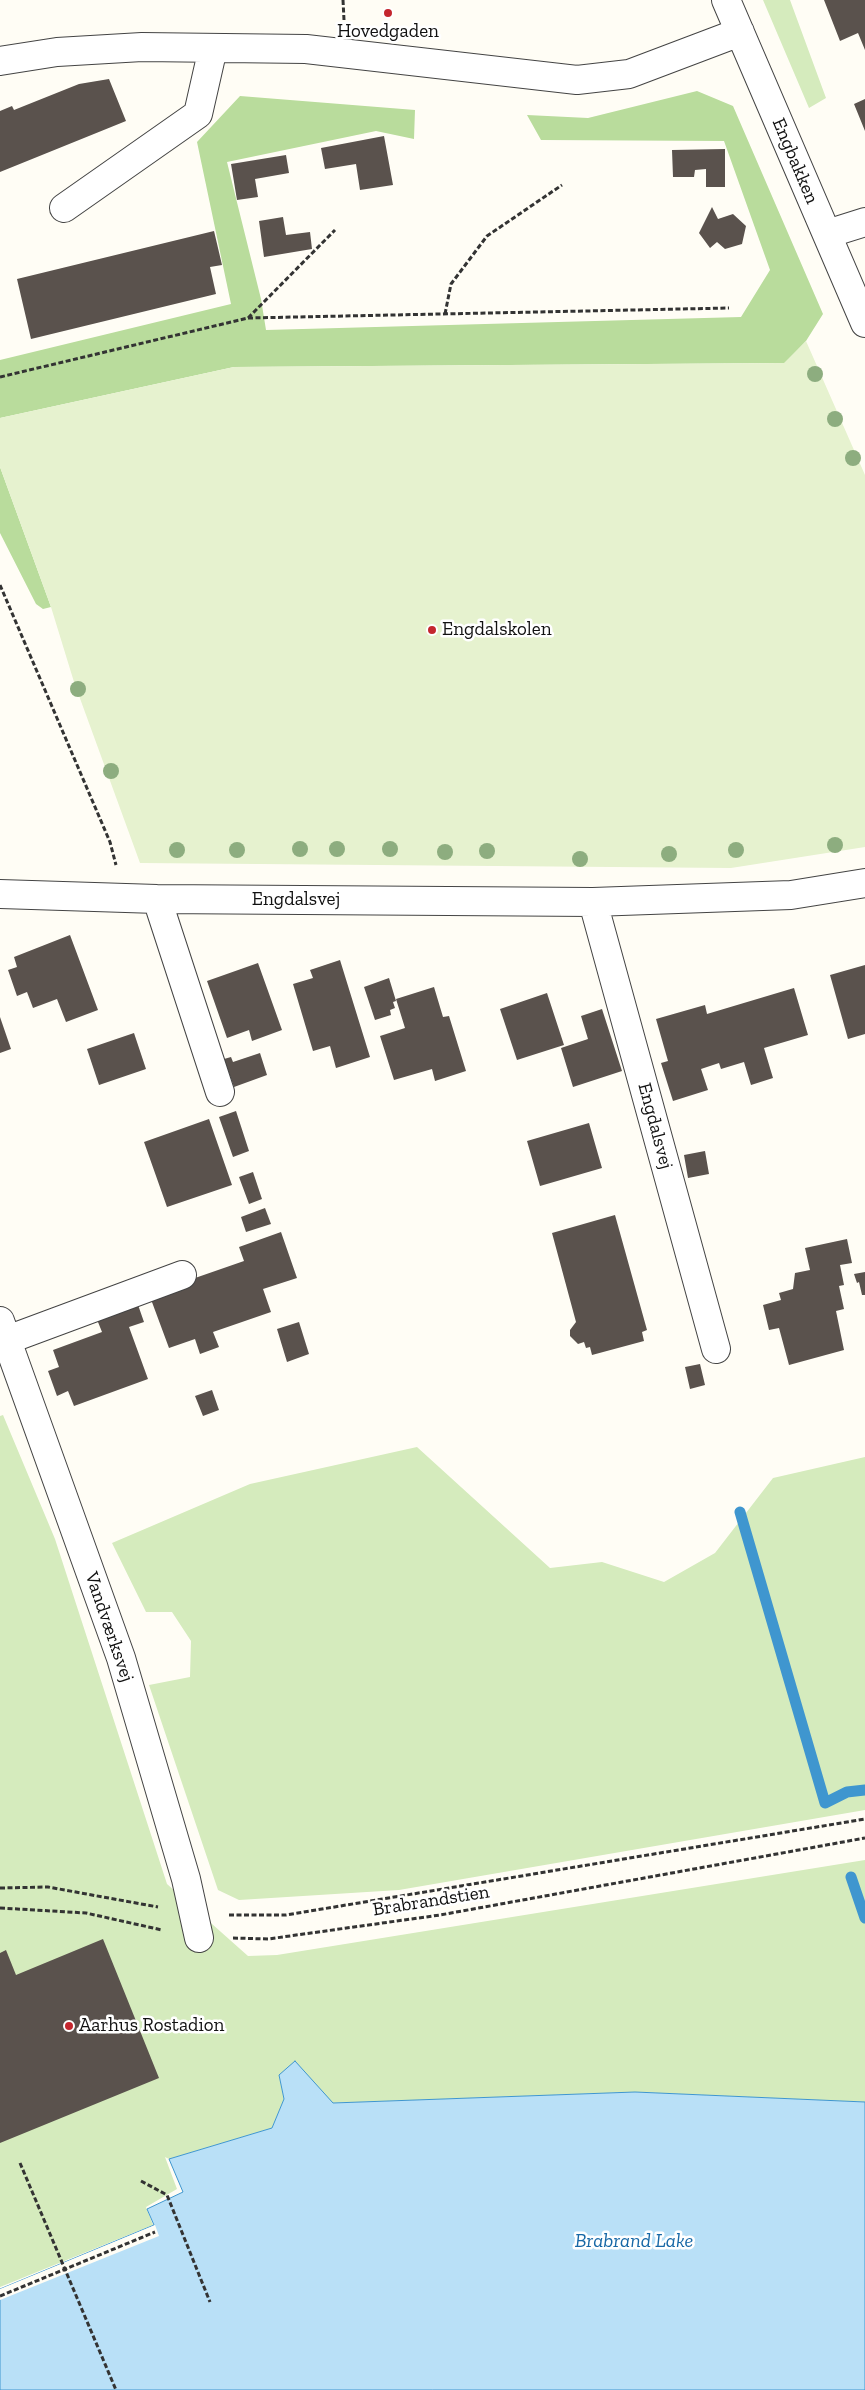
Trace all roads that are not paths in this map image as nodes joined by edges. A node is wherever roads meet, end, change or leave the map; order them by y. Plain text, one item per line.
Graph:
1 (726, 0) edge
2 (740, 32) junction
3 (213, 48) junction
4 (0, 61) edge
5 (64, 208) dead end
6 (865, 222) edge
7 (827, 234) junction
8 (865, 323) edge
9 (865, 883) edge
10 (0, 894) edge
11 (157, 899) junction
12 (593, 902) junction
13 (220, 1092) dead end
14 (182, 1275) dead end
15 (3, 1330) edge
16 (716, 1349) dead end
17 (199, 1938) road end

1 - 2 street, Engbakken
2 - 3 street
2 - 7 street, Engbakken
3 - 4 street
3 - 5 street
6 - 7 street
7 - 8 street, Engbakken
9 - 12 street, Engdalsvej
10 - 11 street, Engdalsvej
11 - 12 street, Engdalsvej
11 - 13 street
12 - 16 street, Engdalsvej
14 - 15 street
15 - 17 street, Vandværksvej

